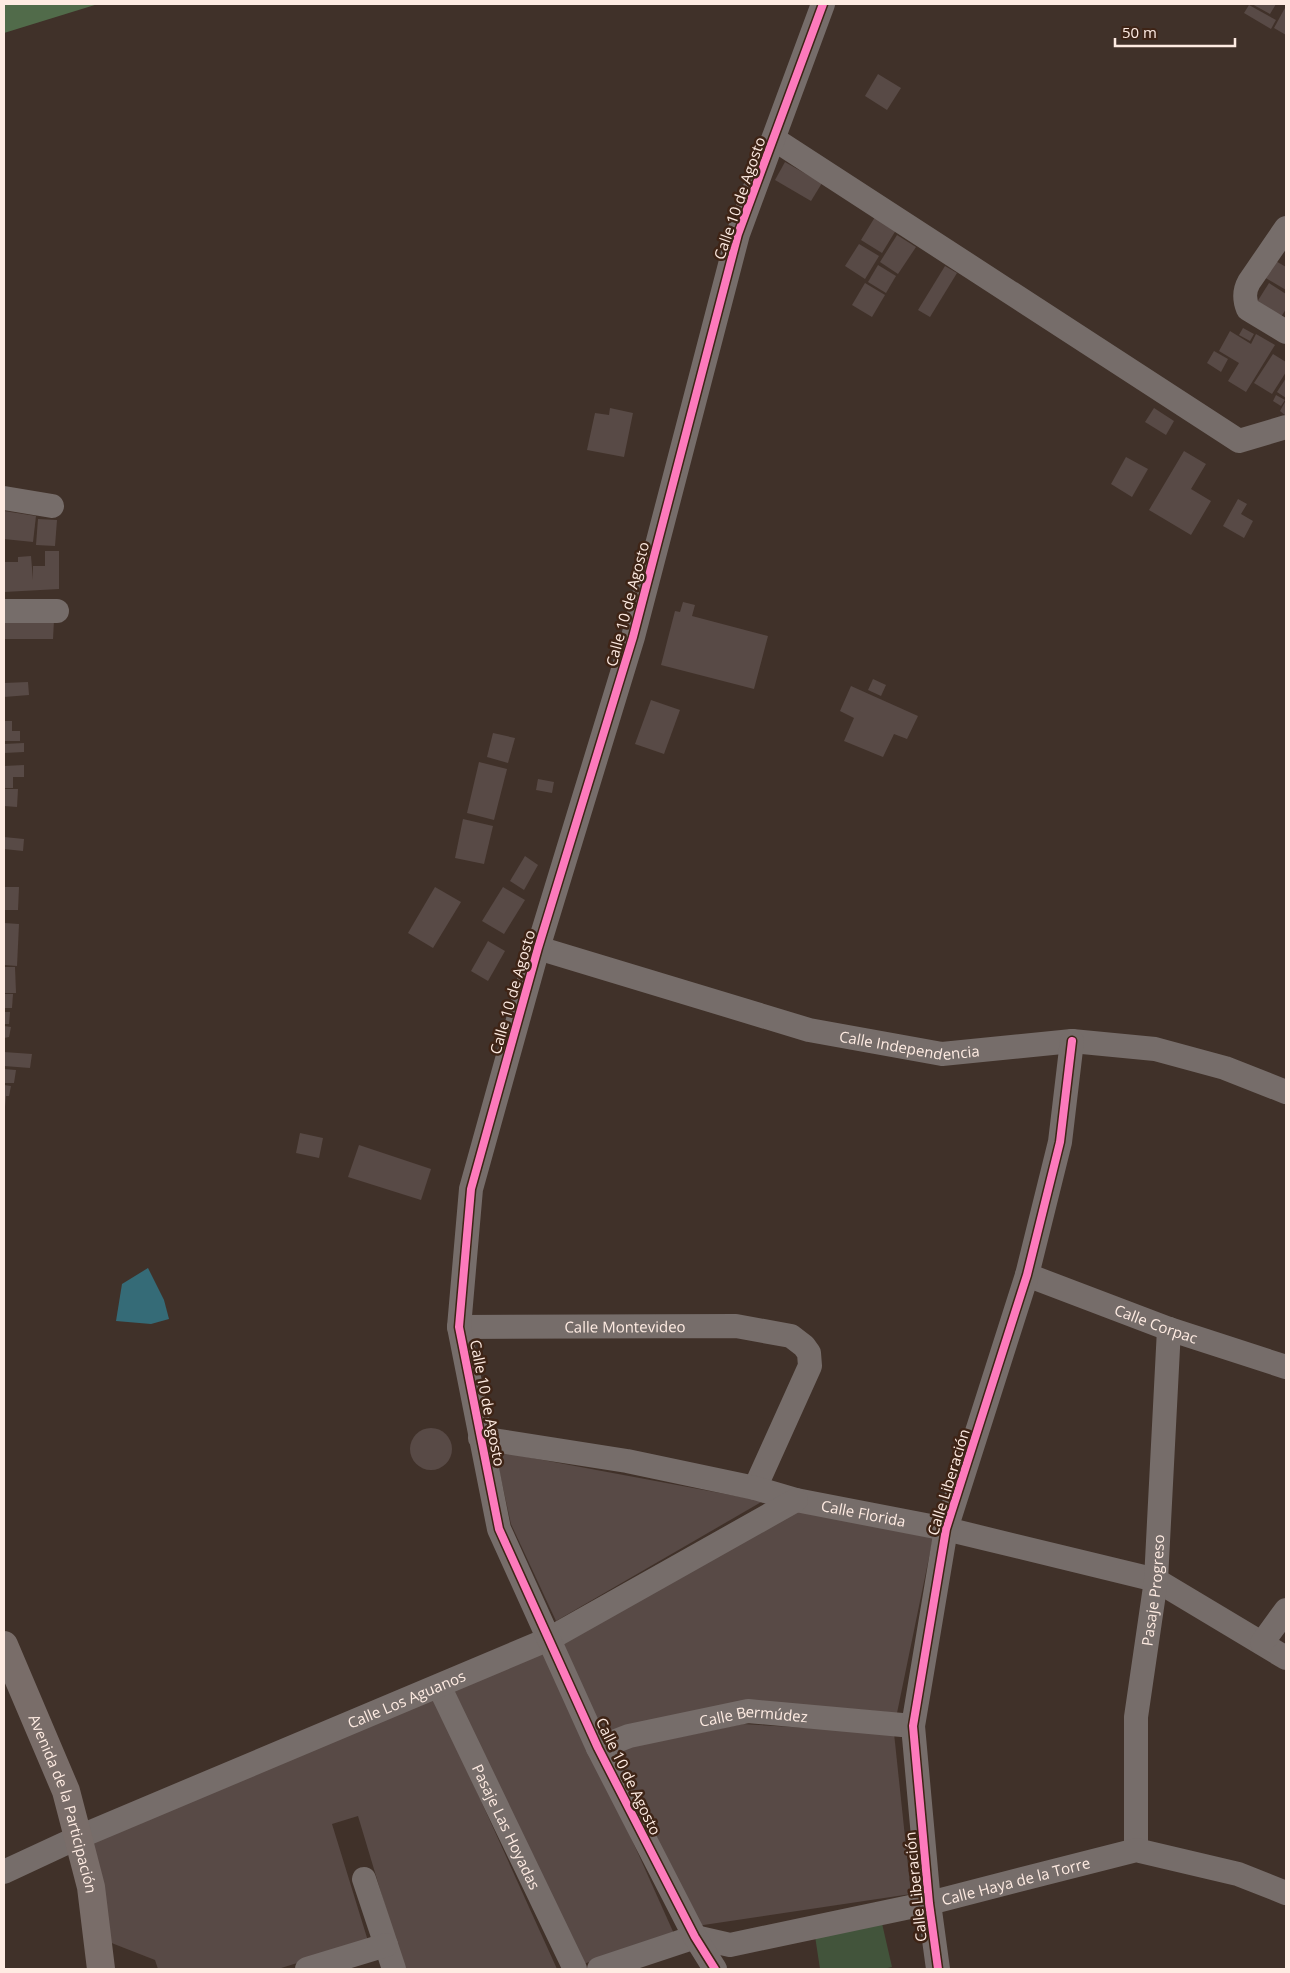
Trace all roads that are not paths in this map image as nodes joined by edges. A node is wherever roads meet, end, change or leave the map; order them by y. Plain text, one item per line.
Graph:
1 (823, 4) edge
2 (774, 139) junction
3 (1286, 228) edge
4 (1286, 332) edge
5 (1286, 428) edge
6 (4, 498) edge
7 (52, 506) dead end
8 (4, 611) edge
9 (57, 611) dead end
10 (538, 948) junction
11 (1072, 1041) junction
12 (1286, 1092) edge
13 (1027, 1275) junction
14 (459, 1327) junction
15 (1169, 1329) junction
16 (1286, 1366) edge
17 (480, 1438) junction
18 (755, 1488) junction
19 (796, 1500) junction
20 (946, 1529) junction
21 (1156, 1580) junction
22 (1286, 1610) edge
23 (549, 1639) junction
24 (1262, 1643) junction
25 (4, 1645) edge
26 (1286, 1658) edge
27 (439, 1686) junction
28 (913, 1726) junction
29 (598, 1748) junction
30 (79, 1837) junction
31 (1136, 1850) junction
32 (4, 1872) edge
33 (364, 1878) dead end
34 (1286, 1893) edge
35 (929, 1903) junction
36 (695, 1937) junction
37 (386, 1945) junction
38 (101, 1969) edge
39 (307, 1969) edge
40 (394, 1969) edge
41 (575, 1969) edge
42 (599, 1969) edge
43 (715, 1969) edge
44 (938, 1969) edge

1 - 2 street, Calle 10 de Agosto
2 - 5 street
2 - 10 street, Calle 10 de Agosto
3 - 4 street
6 - 7 street
8 - 9 street
10 - 11 street, Calle Independencia
10 - 14 street, Calle 10 de Agosto
11 - 12 street, Calle Independencia
11 - 13 street, Calle Liberación
13 - 15 street, Calle Corpac
13 - 20 street, Calle Liberación
14 - 17 street, Calle 10 de Agosto
14 - 18 street, Calle Montevideo
15 - 16 street, Calle Corpac
15 - 21 street, Pasaje Progreso
17 - 18 street, Calle Florida
17 - 23 street, Calle 10 de Agosto
18 - 19 street, Calle Florida
19 - 20 street, Calle Florida
19 - 23 street, Calle Los Aguanos
20 - 21 street, Calle Florida
20 - 28 street, Calle Liberación
21 - 24 street, Calle Florida
21 - 31 street, Pasaje Progreso
22 - 24 street
23 - 27 street, Calle Los Aguanos
23 - 29 street, Calle 10 de Agosto
24 - 26 street, Calle Florida
25 - 30 main road, Avenida de la Participación
27 - 30 street, Calle Los Aguanos
27 - 41 street, Pasaje Las Hoyadas
28 - 29 street, Calle Bermúdez
28 - 35 street, Calle Liberación
29 - 36 street, Calle 10 de Agosto
30 - 32 street, Calle Los Aguanos
30 - 38 main road, Avenida de la Participación
31 - 34 street, Calle Haya de la Torre
31 - 35 street, Calle Haya de la Torre
33 - 37 street
35 - 36 street, Calle Haya de la Torre
35 - 44 street, Calle Liberación
36 - 42 street
36 - 43 street, Calle 10 de Agosto
37 - 39 street
37 - 40 street

